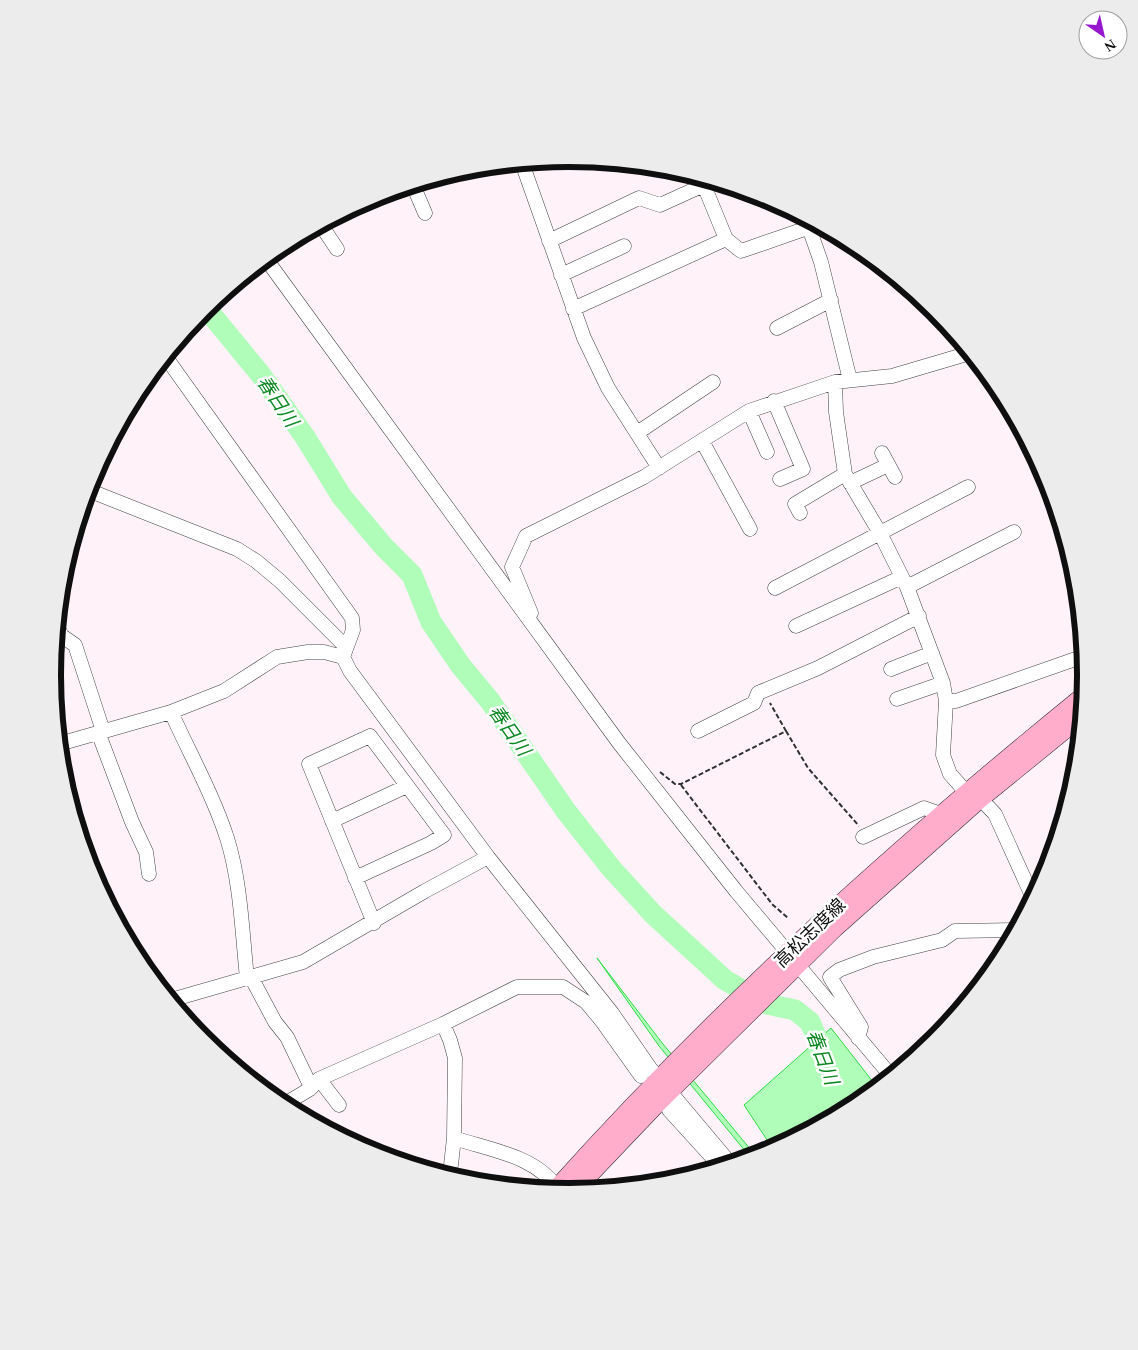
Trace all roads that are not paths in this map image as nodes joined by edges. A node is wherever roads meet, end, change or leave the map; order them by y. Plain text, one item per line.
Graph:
1 (524, 169) edge
2 (697, 184) edge
3 (705, 186) edge
4 (416, 191) edge
5 (426, 213) dead end
6 (806, 226) edge
7 (324, 230) edge
8 (812, 230) edge
9 (726, 239) junction
10 (549, 240) junction
11 (624, 246) dead end
12 (337, 249) dead end
13 (274, 262) edge
14 (270, 265) edge
15 (561, 275) junction
16 (281, 280) junction
17 (830, 300) junction
18 (573, 309) junction
19 (777, 328) dead end
20 (963, 355) edge
21 (170, 361) edge
22 (850, 380) junction
23 (713, 382) dead end
24 (835, 382) junction
25 (774, 401) junction
26 (749, 411) junction
27 (637, 433) junction
28 (702, 441) junction
29 (767, 452) dead end
30 (659, 468) junction
31 (895, 477) dead end
32 (848, 478) junction
33 (780, 479) dead end
34 (968, 487) dead end
35 (95, 493) edge
36 (800, 513) dead end
37 (750, 529) dead end
38 (1014, 532) dead end
39 (880, 533) junction
40 (904, 582) junction
41 (775, 588) dead end
42 (919, 616) junction
43 (796, 626) dead end
44 (539, 633) junction
45 (63, 636) edge
46 (345, 652) junction
47 (932, 652) junction
48 (1077, 659) edge
49 (891, 669) dead end
50 (943, 683) junction
51 (897, 698) dead end
52 (946, 702) junction
53 (1076, 703) edge
54 (171, 712) junction
55 (1074, 722) edge
56 (698, 731) dead end
57 (101, 732) junction
58 (66, 742) edge
59 (407, 786) junction
60 (973, 796) junction
61 (941, 814) junction
62 (332, 821) junction
63 (865, 836) road end
64 (488, 857) junction
65 (149, 874) dead end
66 (355, 878) junction
67 (1029, 889) edge
68 (374, 923) junction
69 (1008, 930) edge
70 (790, 962) junction
71 (249, 978) junction
72 (177, 998) edge
73 (607, 1016) junction
74 (442, 1024) junction
75 (858, 1038) junction
76 (887, 1071) edge
77 (315, 1083) junction
78 (663, 1086) junction
79 (291, 1100) edge
80 (339, 1105) dead end
81 (454, 1138) junction
82 (725, 1158) edge
83 (716, 1160) edge
84 (450, 1168) edge
85 (553, 1183) edge
86 (568, 1183) edge

1 - 10 street
2 - 10 street
3 - 9 street
4 - 5 street
6 - 9 street
7 - 12 street
8 - 17 street
9 - 18 street
10 - 15 street
11 - 15 street
13 - 16 street
14 - 16 street
15 - 18 street
16 - 44 street
17 - 19 street
17 - 22 street
18 - 27 street
20 - 22 street
21 - 46 street
22 - 24 street
23 - 27 street
24 - 25 street
24 - 32 street
25 - 26 street
25 - 33 street
26 - 28 street
26 - 29 street
27 - 30 street
28 - 30 street
28 - 37 street
30 - 44 street
31 - 32 street
32 - 36 street
32 - 39 street
34 - 39 street
35 - 46 street
38 - 40 street
39 - 40 street
39 - 41 street
40 - 42 street
40 - 43 street
42 - 47 street
42 - 56 street
44 - 70 street
45 - 57 street
46 - 54 street
46 - 64 street
47 - 49 street
47 - 50 street
48 - 52 street
50 - 51 street
50 - 52 street
52 - 60 street
53 - 60 main road, 高松志度線
54 - 57 street
54 - 71 street
55 - 60 main road, 高松志度線
57 - 58 street
57 - 65 street
59 - 62 street
59 - 62 street
59 - 66 street
60 - 61 main road, 高松志度線
60 - 67 street
60 - 70 main road, 高松志度線
61 - 63 street
61 - 70 main road, 高松志度線
62 - 66 street
64 - 68 street
64 - 73 street
66 - 68 street
68 - 71 street
69 - 75 street
70 - 75 street
70 - 78 main road, 高松志度線
71 - 72 street
71 - 77 street
73 - 74 street
73 - 78 street
74 - 77 street
74 - 81 street
75 - 76 street
77 - 79 street
77 - 80 street
78 - 82 street
78 - 83 street
78 - 86 main road, 高松志度線
81 - 84 street
81 - 85 street

